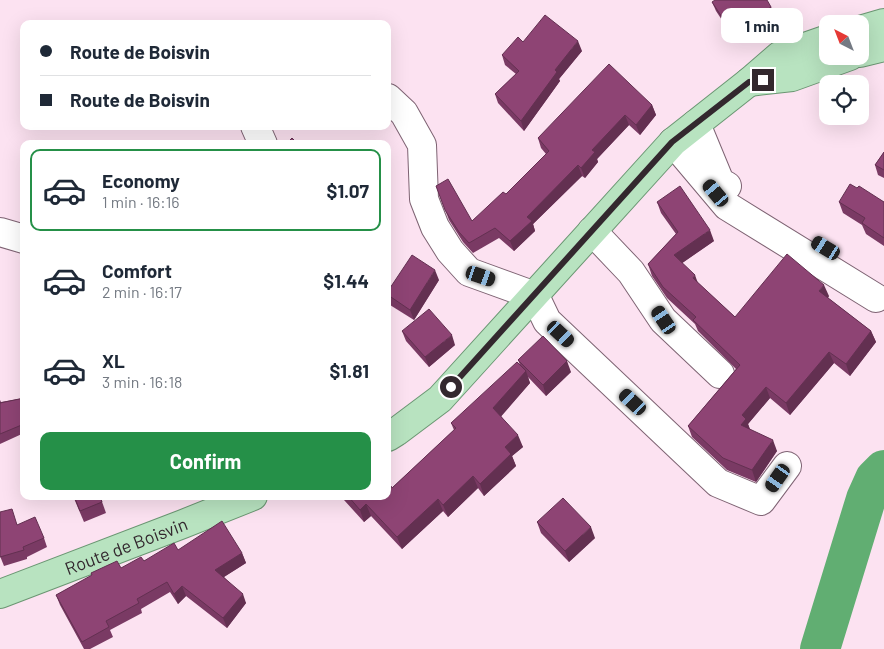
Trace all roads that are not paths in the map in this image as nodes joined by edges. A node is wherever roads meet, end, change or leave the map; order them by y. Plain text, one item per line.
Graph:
1 (884, 23) edge
2 (869, 27) edge
3 (819, 42) edge
4 (884, 47) edge
5 (869, 51) edge
6 (825, 65) edge
7 (749, 82) junction
8 (391, 101) edge
9 (696, 124) junction
10 (672, 142) junction
11 (592, 231) junction
12 (0, 232) edge
13 (20, 237) edge
14 (857, 267) dead end
15 (535, 296) junction
16 (876, 298) dead end
17 (720, 374) dead end
18 (391, 435) edge
19 (786, 466) dead end
20 (243, 500) edge
21 (0, 594) edge

1 - 2 main road
3 - 7 main road
4 - 5 main road
6 - 7 main road
7 - 9 main road
8 - 15 lane
9 - 10 main road
9 - 14 lane
10 - 11 main road
10 - 16 lane
11 - 15 main road
11 - 17 lane
12 - 13 lane
15 - 18 main road
15 - 19 lane
20 - 21 main road, Route de Boisvin

